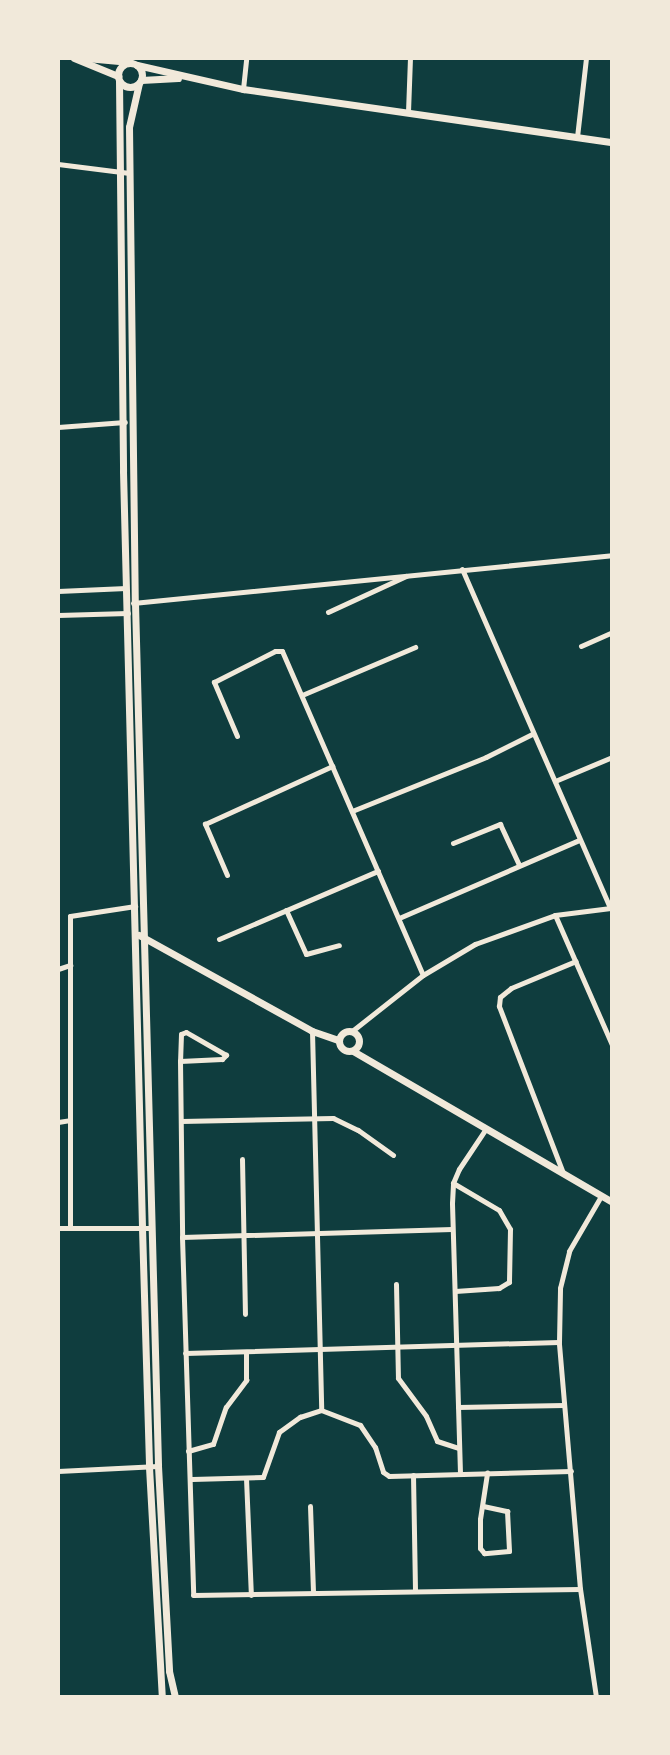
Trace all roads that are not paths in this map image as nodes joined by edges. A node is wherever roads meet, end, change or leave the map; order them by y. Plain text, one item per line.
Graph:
1 (74, 58) edge
2 (86, 58) edge
3 (246, 58) edge
4 (410, 58) edge
5 (586, 58) edge
6 (134, 64) junction
7 (188, 77) junction
8 (118, 78) junction
9 (140, 81) junction
10 (243, 89) junction
11 (408, 112) junction
12 (577, 137) junction
13 (612, 142) edge
14 (58, 164) edge
15 (118, 172) junction
16 (129, 173) junction
17 (122, 422) junction
18 (131, 422) junction
19 (58, 427) edge
20 (612, 555) edge
21 (462, 569) junction
22 (410, 573) junction
23 (127, 588) junction
24 (58, 591) edge
25 (131, 603) junction
26 (328, 612) dead end
27 (128, 613) junction
28 (58, 615) edge
29 (612, 632) edge
30 (581, 646) dead end
31 (415, 647) dead end
32 (302, 695) junction
33 (532, 734) junction
34 (237, 736) dead end
35 (612, 757) edge
36 (332, 766) junction
37 (555, 781) junction
38 (352, 811) junction
39 (137, 823) junction
40 (579, 840) junction
41 (453, 843) dead end
42 (519, 865) junction
43 (378, 871) junction
44 (227, 875) dead end
45 (135, 906) junction
46 (611, 908) edge
47 (286, 910) junction
48 (555, 915) junction
49 (399, 918) junction
50 (136, 933) junction
51 (145, 938) junction
52 (219, 939) dead end
53 (339, 945) dead end
54 (576, 961) junction
55 (70, 965) junction
56 (58, 969) edge
57 (423, 975) junction
58 (312, 1031) junction
59 (352, 1031) junction
60 (338, 1040) junction
61 (612, 1045) edge
62 (353, 1051) junction
63 (180, 1061) junction
64 (314, 1118) junction
65 (70, 1120) junction
66 (181, 1121) junction
67 (58, 1122) edge
68 (485, 1130) junction
69 (393, 1155) dead end
70 (242, 1159) dead end
71 (563, 1174) junction
72 (453, 1183) junction
73 (601, 1196) junction
74 (612, 1202) edge
75 (70, 1227) junction
76 (58, 1228) edge
77 (142, 1228) junction
78 (152, 1228) junction
79 (452, 1229) junction
80 (244, 1235) junction
81 (318, 1235) junction
82 (182, 1237) junction
83 (396, 1284) dead end
84 (455, 1291) junction
85 (245, 1314) dead end
86 (559, 1342) junction
87 (456, 1347) junction
88 (396, 1350) junction
89 (319, 1351) junction
90 (246, 1352) junction
91 (185, 1353) junction
92 (564, 1405) junction
93 (458, 1407) junction
94 (321, 1410) junction
95 (459, 1448) junction
96 (188, 1451) junction
97 (153, 1467) junction
98 (58, 1471) edge
99 (571, 1471) junction
100 (460, 1473) junction
101 (487, 1473) junction
102 (413, 1475) junction
103 (246, 1478) junction
104 (192, 1479) junction
105 (310, 1506) dead end
106 (483, 1506) junction
107 (580, 1589) junction
108 (415, 1591) junction
109 (313, 1593) junction
110 (251, 1595) junction
111 (162, 1697) edge
112 (175, 1697) edge
113 (596, 1697) edge

1 - 8 main road
2 - 6 main road
3 - 10 street
4 - 11 street
5 - 12 street
6 - 7 main road
6 - 8 main road
6 - 9 main road
7 - 9 main road
7 - 10 main road
8 - 9 main road
8 - 15 main road
9 - 16 main road
10 - 11 main road
11 - 12 main road
12 - 13 main road
14 - 15 street
15 - 16 street
15 - 17 main road
16 - 18 main road
17 - 18 street
17 - 19 street
17 - 23 main road
18 - 25 main road
20 - 21 street
21 - 22 street
21 - 33 street
22 - 25 street
22 - 26 street
23 - 24 street
23 - 25 main road
25 - 27 main road
25 - 39 main road
27 - 28 street
27 - 39 main road
29 - 30 street
31 - 32 street
32 - 34 street
32 - 36 street
33 - 37 street
33 - 38 street
35 - 37 street
36 - 38 street
36 - 44 street
37 - 40 street
38 - 43 street
39 - 45 main road
39 - 51 main road
40 - 42 street
40 - 46 street
41 - 42 street
42 - 49 street
43 - 47 street
43 - 49 street
45 - 50 main road
45 - 55 street
46 - 48 street
47 - 52 street
47 - 53 street
48 - 54 street
48 - 57 street
49 - 57 street
50 - 51 main road
50 - 77 main road
51 - 58 main road
51 - 78 main road
54 - 61 street
54 - 71 street
55 - 56 street
55 - 65 street
57 - 59 street
58 - 60 main road
58 - 64 street
59 - 60 main road
59 - 62 main road
60 - 62 main road
62 - 68 main road
63 - 63 street
63 - 66 street
64 - 66 street
64 - 69 street
64 - 81 street
65 - 67 street
65 - 75 street
66 - 82 street
68 - 71 main road
68 - 72 street
70 - 80 street
71 - 73 main road
72 - 79 street
72 - 84 street
73 - 74 main road
73 - 86 street
75 - 76 street
75 - 77 street
77 - 78 street
77 - 97 main road
78 - 97 main road
79 - 81 street
79 - 84 street
80 - 81 street
80 - 82 street
80 - 85 street
81 - 89 street
82 - 91 street
83 - 88 street
84 - 87 street
86 - 87 street
86 - 92 street
87 - 88 street
87 - 93 street
88 - 89 street
88 - 95 street
89 - 90 street
89 - 94 street
90 - 91 street
90 - 96 street
91 - 96 street
92 - 93 street
92 - 99 street
93 - 95 street
94 - 102 street
94 - 103 street
95 - 100 street
96 - 104 street
97 - 98 street
97 - 111 main road
97 - 112 main road
99 - 101 street
99 - 107 street
100 - 101 street
100 - 102 street
101 - 106 street
102 - 108 street
103 - 104 street
103 - 110 street
104 - 110 street
105 - 109 street
106 - 106 street
107 - 108 street
107 - 113 street
108 - 109 street
109 - 110 street

